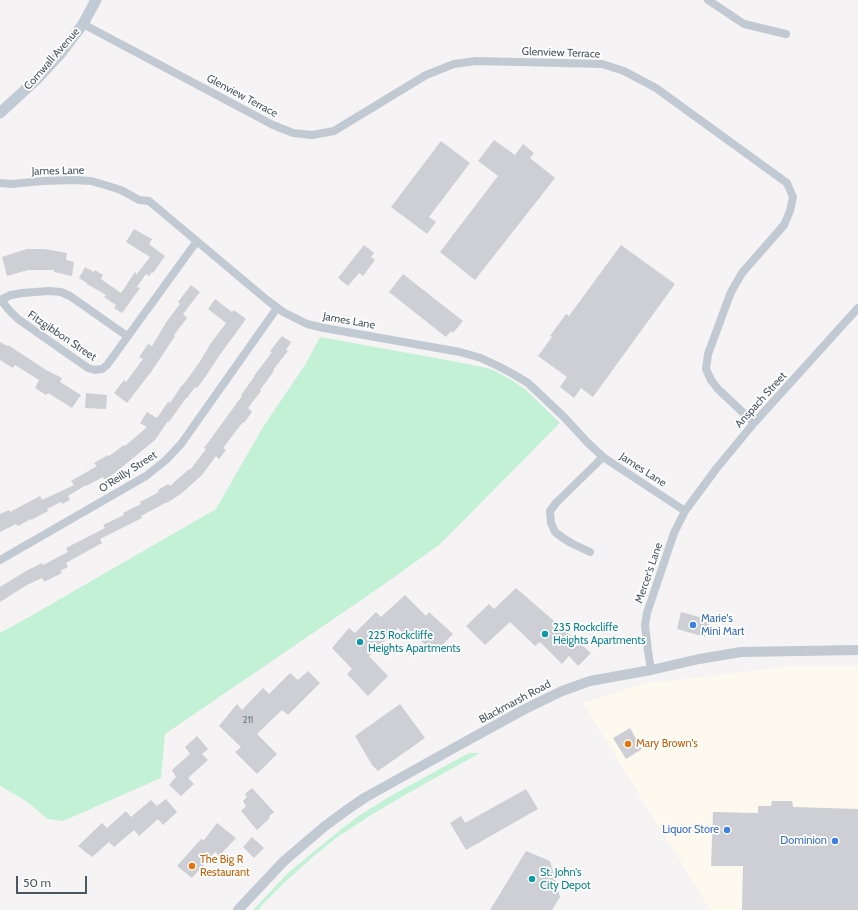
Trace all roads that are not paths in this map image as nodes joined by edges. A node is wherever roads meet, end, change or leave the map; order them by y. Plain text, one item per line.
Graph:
1 (96, 0) edge
2 (708, 0) edge
3 (83, 24) junction
4 (786, 34) dead end
5 (0, 114) edge
6 (0, 183) edge
7 (197, 241) junction
8 (0, 300) edge
9 (277, 308) junction
10 (856, 313) edge
11 (127, 336) junction
12 (754, 423) junction
13 (603, 457) junction
14 (685, 510) junction
15 (590, 552) dead end
16 (0, 560) edge
17 (858, 650) edge
18 (651, 670) junction
19 (238, 910) edge

1 - 3 main road, Cornwall Avenue
2 - 4 street
3 - 5 main road, Cornwall Avenue
3 - 12 street, Glenview Terrace
6 - 7 street, James Lane
7 - 9 street, James Lane
7 - 11 street, Fitzgibbon Street
8 - 11 street, Fitzgibbon Street
8 - 11 street, Fitzgibbon Street
9 - 13 street, James Lane
9 - 16 street, O'Reilly Street
10 - 12 street, Anspach Street
12 - 14 street, Anspach Street
13 - 14 street, James Lane
13 - 15 street
14 - 18 street, Mercer's Lane
17 - 18 street, Blackmarsh Road
18 - 19 street, Blackmarsh Road

